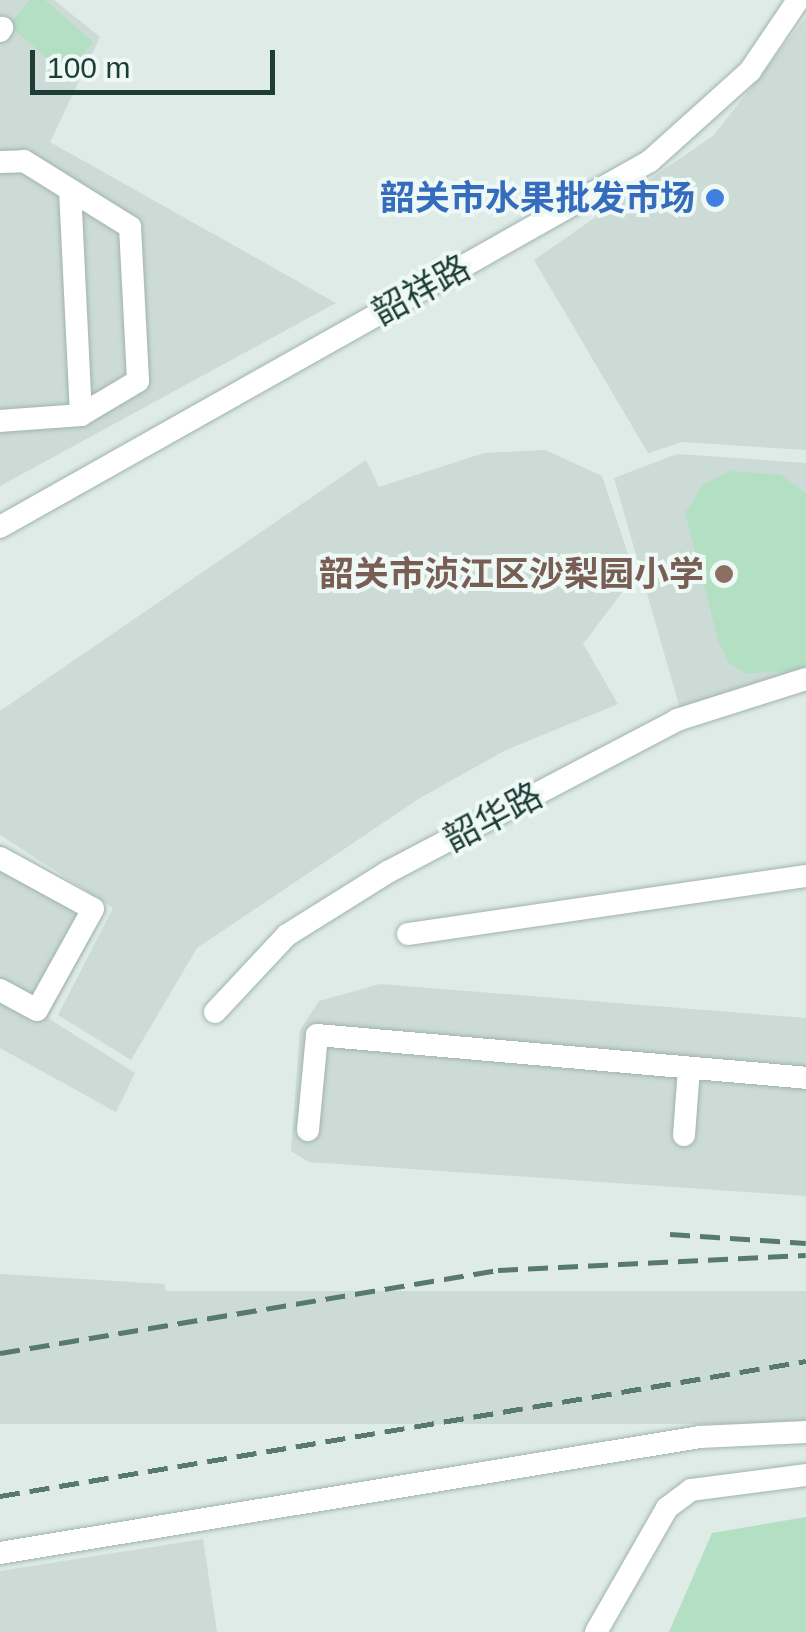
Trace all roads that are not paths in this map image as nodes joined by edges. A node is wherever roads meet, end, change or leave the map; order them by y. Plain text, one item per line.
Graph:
1 (798, 0) edge
2 (0, 144) edge
3 (24, 160) junction
4 (0, 162) edge
5 (70, 190) junction
6 (81, 415) junction
7 (0, 421) edge
8 (0, 526) edge
9 (806, 679) edge
10 (0, 858) edge
11 (806, 876) edge
12 (408, 934) dead end
13 (0, 990) edge
14 (215, 1012) dead end
15 (689, 1068) junction
16 (806, 1078) edge
17 (308, 1130) dead end
18 (684, 1134) dead end
19 (806, 1432) edge
20 (806, 1475) edge
21 (0, 1553) edge
22 (596, 1632) edge

1 - 8 street, 韶祥路
2 - 3 street
3 - 4 street
3 - 5 street
5 - 6 street
5 - 6 street
6 - 7 street
9 - 14 street, 韶华路
10 - 13 street
11 - 12 street
15 - 16 street
15 - 17 street
15 - 18 street
19 - 21 street
20 - 22 street

